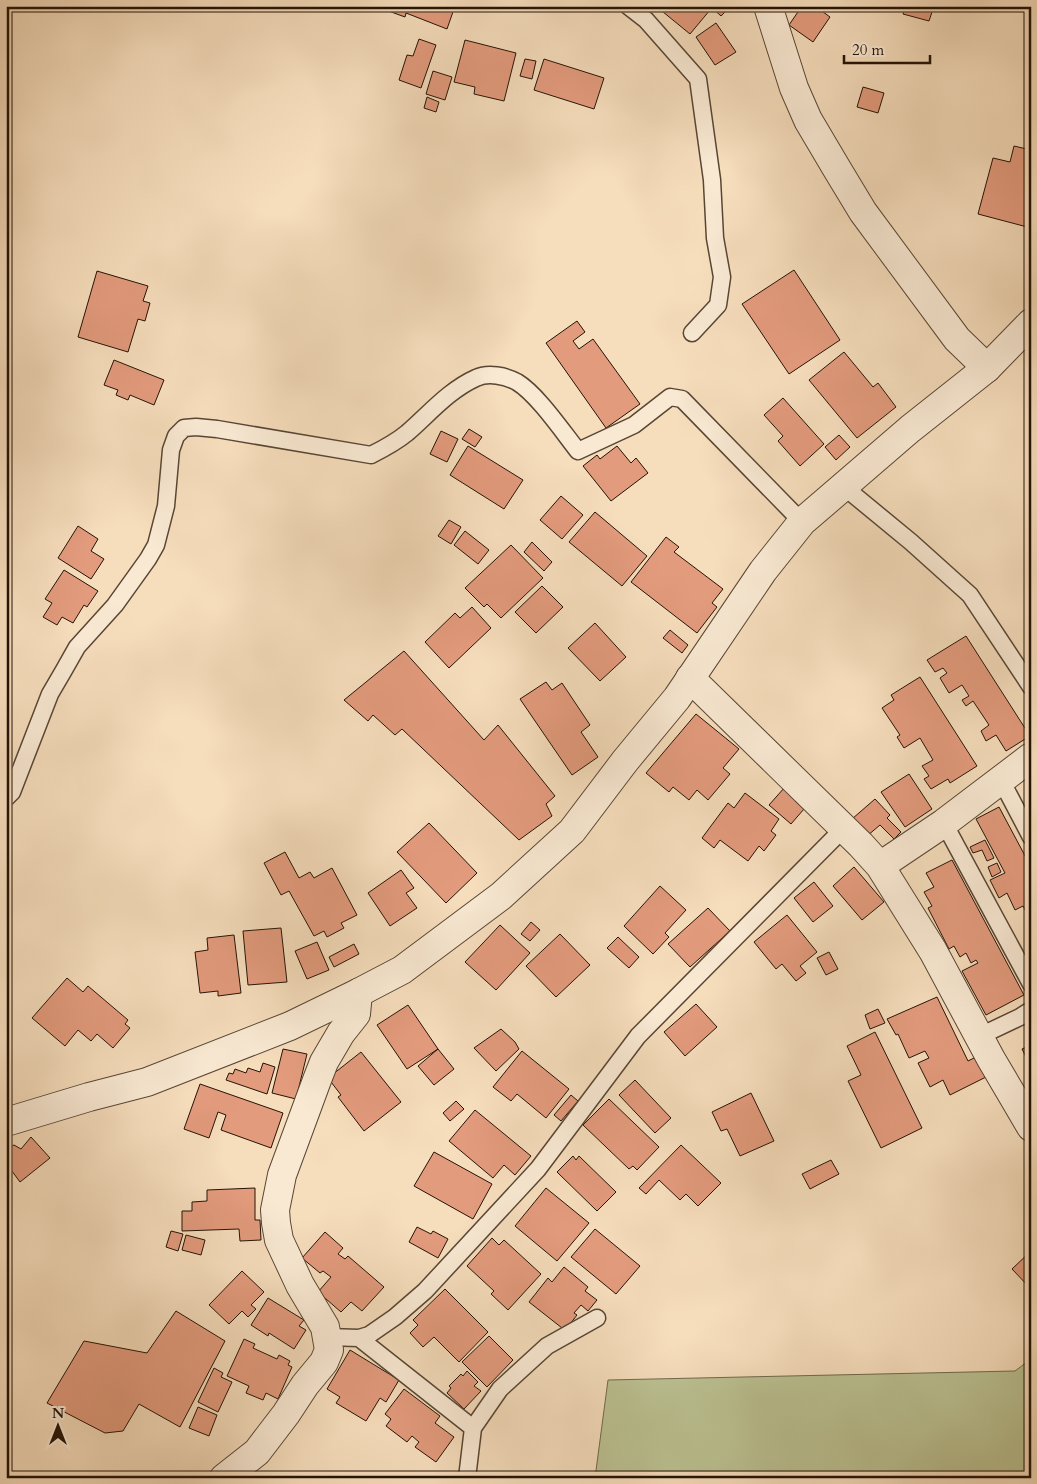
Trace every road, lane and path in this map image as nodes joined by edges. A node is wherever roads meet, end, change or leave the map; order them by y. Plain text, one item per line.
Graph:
1 (628, 6) edge
2 (768, 6) edge
3 (1031, 323) edge
4 (692, 333) dead end
5 (987, 368) junction
6 (842, 486) junction
7 (802, 522) junction
8 (690, 678) junction
9 (1031, 687) edge
10 (1031, 757) edge
11 (1001, 780) junction
12 (6, 798) edge
13 (944, 823) junction
14 (843, 829) junction
15 (1031, 837) edge
16 (880, 866) junction
17 (1031, 984) edge
18 (358, 993) junction
19 (1031, 1010) edge
20 (980, 1036) junction
21 (6, 1122) edge
22 (1031, 1127) edge
23 (597, 1318) dead end
24 (327, 1336) junction
25 (359, 1338) junction
26 (473, 1428) junction
27 (224, 1478) edge
28 (467, 1478) edge

1 - 4 lane
2 - 5 street
3 - 5 street
5 - 6 street
6 - 7 street
6 - 9 lane
7 - 8 street
7 - 12 lane
8 - 14 street
8 - 18 street
10 - 11 street
11 - 13 street
11 - 15 lane
13 - 16 street
13 - 17 lane
14 - 16 street
14 - 25 lane
16 - 20 street
18 - 21 street
18 - 24 street
19 - 20 lane
20 - 22 street
23 - 26 lane
24 - 25 lane
24 - 27 street
25 - 26 lane
26 - 28 lane

